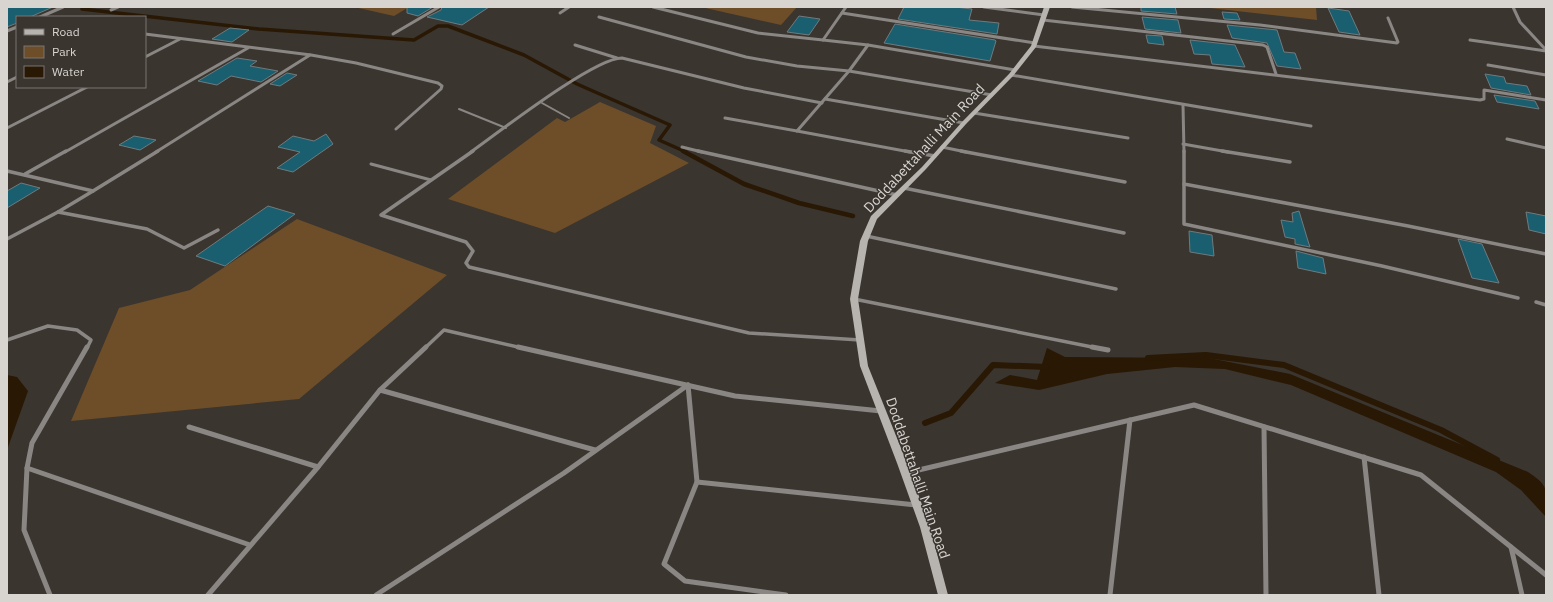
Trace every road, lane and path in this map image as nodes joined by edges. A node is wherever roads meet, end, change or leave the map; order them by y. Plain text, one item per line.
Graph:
1 (63, 7) edge
2 (118, 7) edge
3 (439, 7) edge
4 (569, 7) edge
5 (653, 7) edge
6 (846, 7) edge
7 (984, 7) edge
8 (1047, 7) edge
9 (1072, 7) edge
10 (1513, 7) edge
11 (111, 10) dead end
12 (560, 13) dead end
13 (842, 13) junction
14 (42, 16) edge
15 (599, 16) dead end
16 (1043, 18) junction
17 (1388, 18) dead end
18 (146, 34) edge
19 (393, 34) dead end
20 (180, 39) junction
21 (823, 40) junction
22 (1470, 40) dead end
23 (575, 45) dead end
24 (868, 45) junction
25 (1035, 45) junction
26 (248, 48) junction
27 (1546, 50) edge
28 (311, 55) junction
29 (146, 56) edge
30 (617, 58) junction
31 (1488, 65) dead end
32 (849, 71) junction
33 (1013, 72) junction
34 (1276, 74) junction
35 (1546, 75) edge
36 (16, 78) edge
37 (7, 82) edge
38 (85, 88) edge
39 (992, 95) junction
40 (825, 99) junction
41 (1546, 100) edge
42 (542, 102) junction
43 (822, 103) junction
44 (1183, 105) junction
45 (459, 109) dead end
46 (974, 113) junction
47 (569, 118) dead end
48 (725, 118) dead end
49 (964, 122) junction
50 (1311, 126) dead end
51 (7, 128) edge
52 (506, 128) junction
53 (396, 129) dead end
54 (797, 131) junction
55 (1128, 138) dead end
56 (1507, 139) dead end
57 (1183, 144) junction
58 (682, 147) dead end
59 (942, 147) junction
60 (1546, 148) edge
61 (935, 156) junction
62 (1290, 162) dead end
63 (371, 164) dead end
64 (7, 171) edge
65 (24, 175) junction
66 (431, 180) junction
67 (1125, 182) dead end
68 (1184, 184) junction
69 (904, 188) junction
70 (94, 191) junction
71 (897, 195) junction
72 (58, 212) junction
73 (218, 230) dead end
74 (1124, 233) dead end
75 (866, 236) junction
76 (7, 239) edge
77 (1546, 254) edge
78 (1116, 289) dead end
79 (1518, 298) dead end
80 (854, 299) junction
81 (1536, 302) dead end
82 (1546, 305) edge
83 (7, 340) edge
84 (860, 340) junction
85 (1108, 350) dead end
86 (688, 385) junction
87 (380, 390) junction
88 (881, 411) junction
89 (1130, 420) junction
90 (189, 427) dead end
91 (1264, 427) junction
92 (595, 450) junction
93 (1364, 457) junction
94 (318, 467) junction
95 (27, 468) junction
96 (906, 474) junction
97 (697, 482) junction
98 (917, 505) junction
99 (250, 544) junction
100 (1511, 547) junction
101 (1546, 575) edge
102 (50, 595) edge
103 (208, 595) edge
104 (376, 595) edge
105 (786, 595) edge
106 (944, 595) edge
107 (1110, 595) edge
108 (1266, 595) edge
109 (1379, 595) edge
110 (1522, 595) edge

1 - 14 street
2 - 11 street
3 - 19 street
4 - 12 street
5 - 21 street
6 - 13 street
7 - 16 street
8 - 16 street, Doddabettahalli Main Road
9 - 17 street
10 - 27 street
13 - 21 street
13 - 25 street
15 - 32 street
16 - 25 street, Doddabettahalli Main Road
16 - 34 street
18 - 20 street
20 - 26 street
20 - 29 street
21 - 24 street
22 - 27 street
23 - 30 street
24 - 32 street
24 - 33 street
25 - 33 street, Doddabettahalli Main Road
25 - 34 street
26 - 28 street
26 - 65 street
28 - 53 street
28 - 70 street
30 - 42 street
30 - 43 street
31 - 35 street
32 - 39 street
32 - 40 street
33 - 39 street, Doddabettahalli Main Road
33 - 44 street
34 - 41 street
36 - 37 street
38 - 51 street
39 - 46 street, Doddabettahalli Main Road
40 - 43 street
40 - 49 street
42 - 47 lane
42 - 52 street
43 - 54 street
44 - 50 street
44 - 57 street
45 - 52 lane
46 - 49 street, Doddabettahalli Main Road
46 - 55 street
48 - 54 street
49 - 59 street, Doddabettahalli Main Road
52 - 66 street
54 - 61 street
56 - 60 street
57 - 62 street
57 - 68 street
58 - 71 street
59 - 61 street, Doddabettahalli Main Road
59 - 67 street
61 - 69 street, Doddabettahalli Main Road
63 - 66 lane
64 - 65 street
65 - 70 street
66 - 84 street
68 - 77 street
68 - 79 street
69 - 71 street, Doddabettahalli Main Road
69 - 74 street
70 - 72 street
71 - 75 street, Doddabettahalli Main Road
72 - 73 street
72 - 76 street
75 - 78 street
75 - 80 street, Doddabettahalli Main Road
80 - 84 street, Doddabettahalli Main Road
80 - 85 street
81 - 82 street
83 - 95 street
84 - 88 street, Doddabettahalli Main Road
86 - 87 street
86 - 88 street
86 - 92 street
86 - 97 street
87 - 92 street
87 - 94 street
88 - 96 street, Doddabettahalli Main Road
89 - 91 street
89 - 96 street
89 - 107 street
90 - 94 street
91 - 93 street
91 - 108 street
92 - 104 street
93 - 100 street
93 - 109 street
94 - 99 street
95 - 99 street
95 - 102 street
96 - 98 street, Doddabettahalli Main Road
97 - 98 street
97 - 105 street
98 - 106 street, Doddabettahalli Main Road
99 - 103 street
100 - 101 street
100 - 110 street

